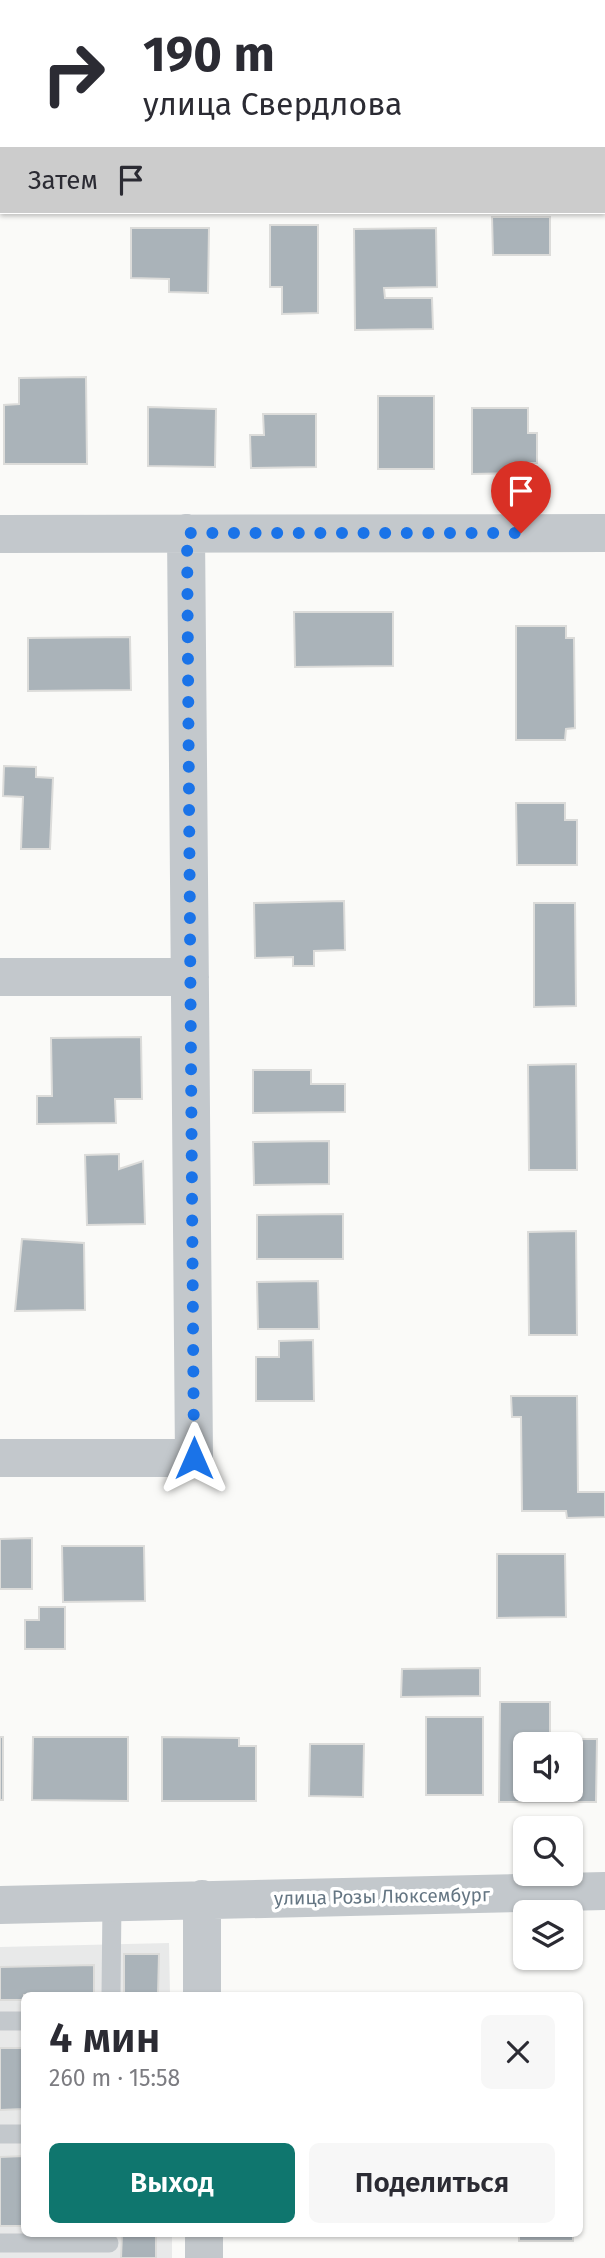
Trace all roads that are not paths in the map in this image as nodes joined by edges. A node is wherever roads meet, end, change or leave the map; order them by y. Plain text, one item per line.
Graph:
1 (187, 533) junction
2 (605, 533) edge
3 (0, 534) edge
4 (0, 977) edge
5 (190, 977) junction
6 (0, 1458) edge
7 (605, 1891) edge
8 (202, 1899) junction
9 (112, 1902) junction
10 (0, 1905) edge
11 (111, 1992) edge
12 (202, 1992) edge
13 (0, 2021) edge
14 (21, 2021) edge
15 (0, 2134) edge
16 (21, 2134) edge
17 (204, 2237) edge
18 (0, 2244) edge
19 (109, 2245) edge
20 (204, 2258) edge

1 - 2 street
1 - 3 street
1 - 5 street
4 - 5 street
5 - 6 street
7 - 8 street, улица Розы Люксембург
8 - 9 street, улица Розы Люксембург
8 - 12 street
9 - 10 street, улица Розы Люксембург
9 - 11 lane
13 - 14 lane
15 - 16 lane
17 - 20 street
18 - 19 lane

